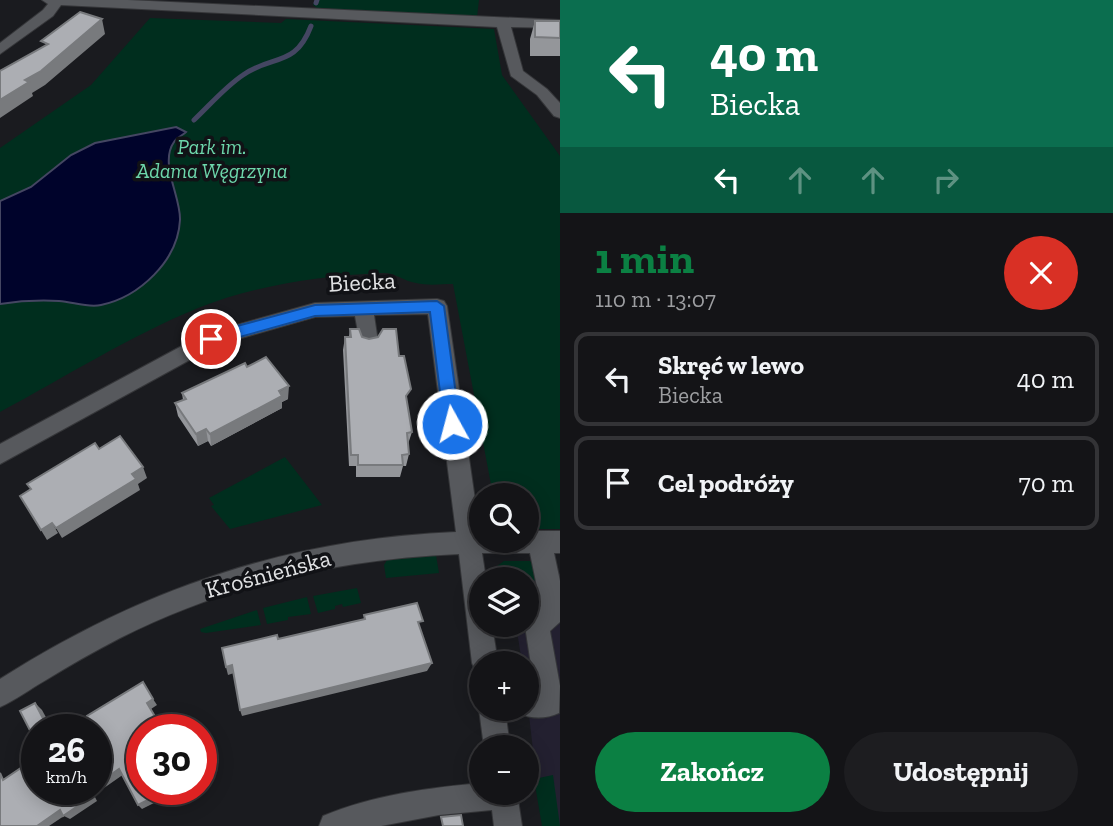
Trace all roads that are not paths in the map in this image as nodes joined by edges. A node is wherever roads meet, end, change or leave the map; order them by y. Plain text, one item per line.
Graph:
1 (49, 0) edge
2 (58, 0) edge
3 (155, 2) edge
4 (503, 23) junction
5 (560, 24) edge
6 (0, 50) edge
7 (560, 113) edge
8 (363, 307) junction
9 (368, 342) edge
10 (0, 455) edge
11 (550, 542) edge
12 (469, 543) joint
13 (470, 553) edge
14 (483, 651) edge
15 (0, 694) edge
16 (539, 704) edge
17 (469, 797) edge
18 (505, 805) edge
19 (399, 818) edge
20 (333, 826) edge
21 (508, 826) edge

1 - 2 street
2 - 3 street
2 - 6 street
3 - 4 street
4 - 5 street
4 - 7 street
8 - 9 street
8 - 10 street, Biecka
8 - 12 street, Biecka
11 - 16 street
12 - 15 street, Krośnieńska
13 - 14 street
17 - 19 street
18 - 21 street
19 - 20 street

